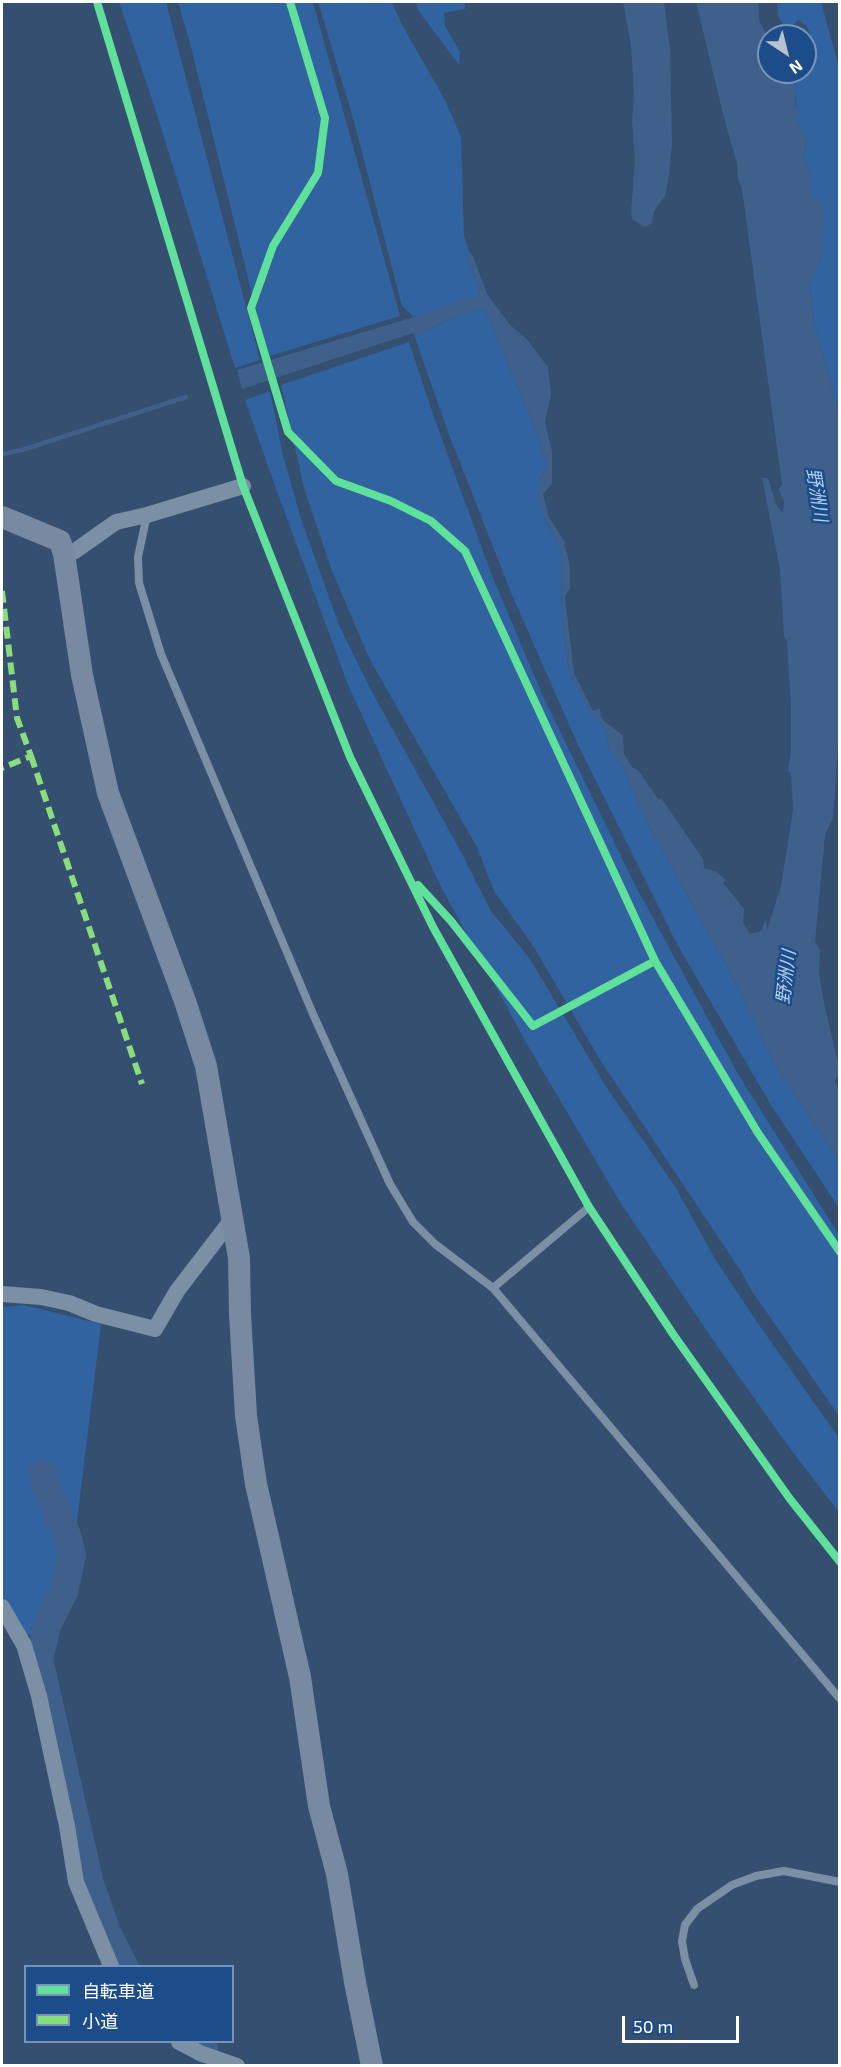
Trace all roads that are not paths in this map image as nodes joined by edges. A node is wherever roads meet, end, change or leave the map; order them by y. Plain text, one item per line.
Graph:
1 (243, 486) dead end
2 (147, 516) junction
3 (2, 517) edge
4 (64, 554) junction
5 (589, 1207) dead end
6 (233, 1218) junction
7 (493, 1288) junction
8 (2, 1294) edge
9 (2, 1607) edge
10 (840, 1699) edge
11 (840, 1882) edge
12 (111, 1965) edge
13 (694, 1985) dead end
14 (181, 2043) edge
15 (237, 2066) edge
16 (372, 2066) edge

1 - 2 street
2 - 4 street
2 - 7 lane
3 - 4 street
4 - 6 street
5 - 7 lane
6 - 8 street
6 - 16 street
7 - 10 lane
9 - 12 street
11 - 13 lane
14 - 15 street

